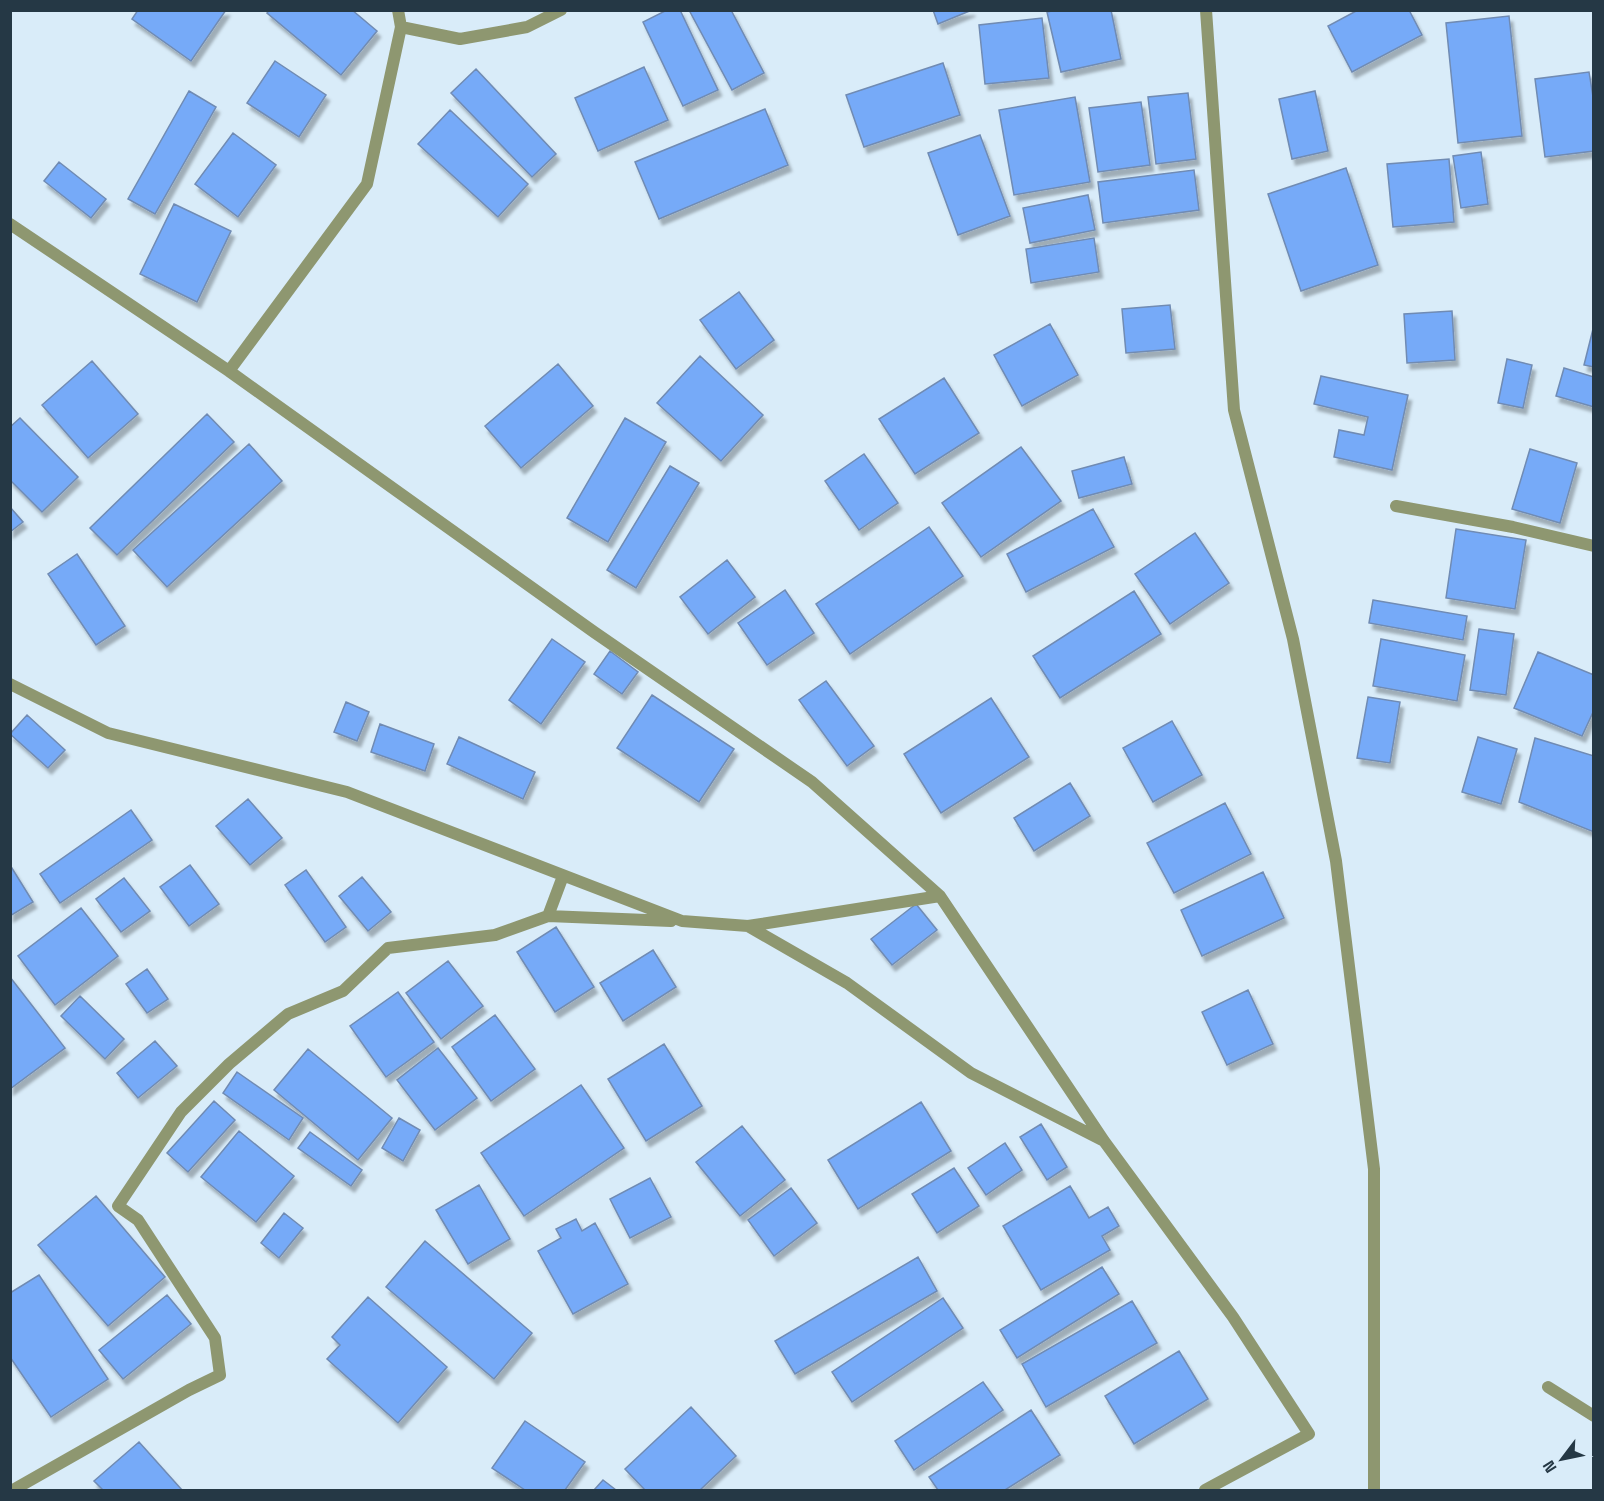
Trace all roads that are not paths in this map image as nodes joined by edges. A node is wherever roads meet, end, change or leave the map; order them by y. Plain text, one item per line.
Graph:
1 (398, 10) edge
2 (561, 10) edge
3 (1206, 10) edge
4 (401, 27) junction
5 (10, 224) edge
6 (229, 371) junction
7 (1396, 506) dead end
8 (1593, 546) edge
9 (10, 684) edge
10 (563, 876) junction
11 (940, 896) junction
12 (548, 916) junction
13 (682, 921) junction
14 (748, 926) junction
15 (1104, 1141) junction
16 (1548, 1387) dead end
17 (1593, 1416) edge
18 (13, 1491) edge
19 (1205, 1491) edge
20 (1374, 1491) edge

1 - 4 street
2 - 4 street
3 - 20 street
4 - 6 street
5 - 6 street
6 - 11 street
7 - 8 street
9 - 10 street
10 - 12 street
10 - 13 street
11 - 14 street
11 - 15 street
12 - 13 street
12 - 18 street
13 - 14 street
14 - 15 street
15 - 19 street
16 - 17 street

